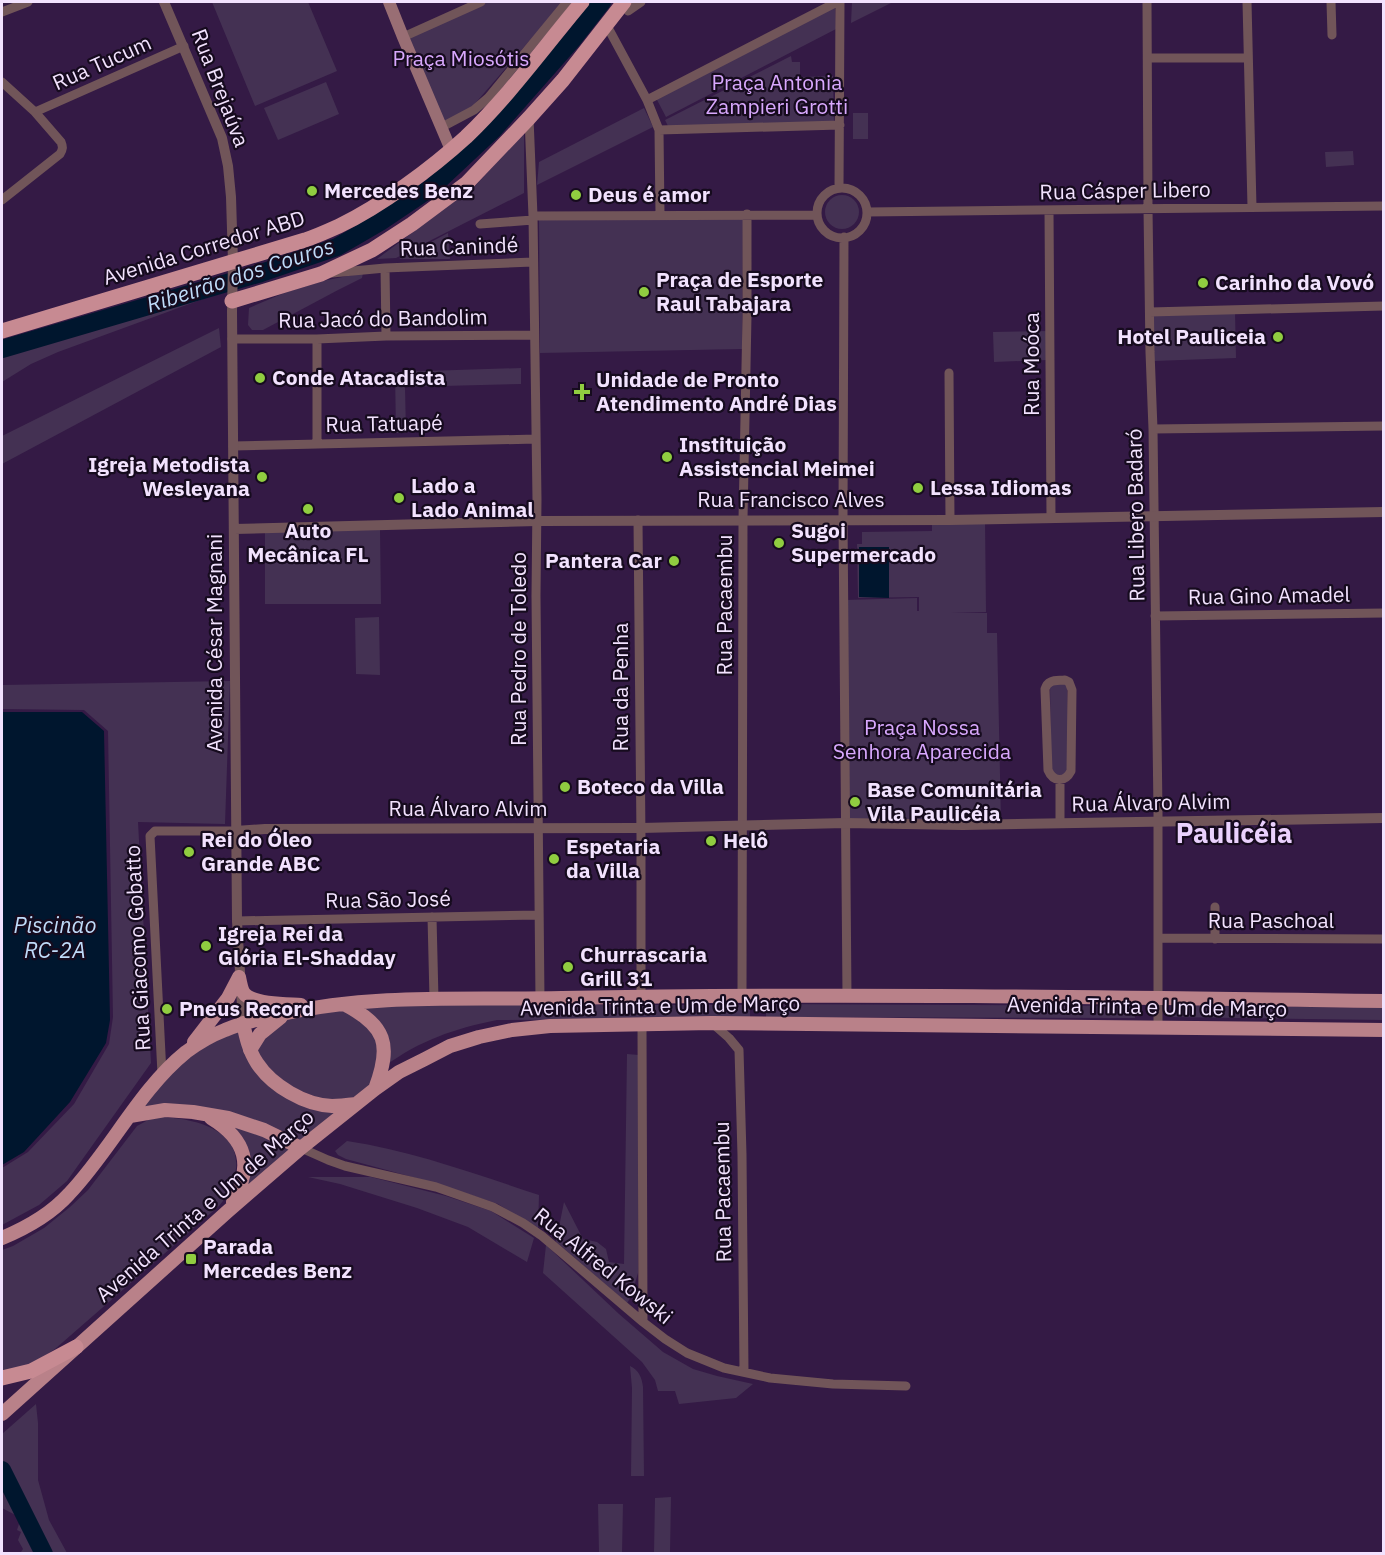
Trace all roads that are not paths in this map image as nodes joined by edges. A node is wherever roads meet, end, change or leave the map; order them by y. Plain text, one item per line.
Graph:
1 (28, 2) edge
2 (164, 2) edge
3 (389, 2) edge
4 (481, 2) edge
5 (582, 2) edge
6 (641, 2) edge
7 (839, 2) edge
8 (1147, 2) edge
9 (1247, 2) edge
10 (1331, 2) edge
11 (566, 3) edge
12 (626, 6) edge
13 (2, 12) edge
14 (606, 24) junction
15 (1332, 35) dead end
16 (403, 37) junction
17 (184, 46) junction
18 (1148, 58) junction
19 (1248, 58) junction
20 (2, 82) edge
21 (647, 100) junction
22 (34, 112) junction
23 (530, 118) junction
24 (840, 126) junction
25 (442, 127) junction
26 (659, 130) junction
27 (451, 150) junction
28 (839, 188) junction
29 (2, 200) edge
30 (1383, 206) edge
31 (1252, 207) junction
32 (1148, 209) junction
33 (1049, 210) junction
34 (867, 212) junction
35 (747, 214) junction
36 (660, 215) junction
37 (817, 215) junction
38 (533, 218) junction
39 (480, 224) dead end
40 (844, 237) junction
41 (533, 262) junction
42 (233, 266) junction
43 (385, 268) junction
44 (321, 274) junction
45 (232, 296) junction
46 (1383, 306) edge
47 (1150, 312) junction
48 (2, 331) edge
49 (534, 335) junction
50 (386, 336) junction
51 (232, 339) junction
52 (317, 339) junction
53 (949, 373) dead end
54 (1383, 426) edge
55 (1153, 429) junction
56 (536, 439) junction
57 (317, 444) junction
58 (233, 446) junction
59 (1383, 512) edge
60 (1154, 515) junction
61 (1051, 517) junction
62 (743, 519) junction
63 (638, 520) junction
64 (843, 520) junction
65 (950, 520) junction
66 (537, 521) junction
67 (234, 529) junction
68 (1383, 613) edge
69 (1155, 616) junction
70 (1060, 780) junction
71 (1383, 818) edge
72 (845, 823) junction
73 (1060, 823) junction
74 (1158, 823) junction
75 (742, 825) junction
76 (538, 828) junction
77 (641, 828) junction
78 (236, 831) junction
79 (1215, 907) dead end
80 (539, 915) junction
81 (432, 917) junction
82 (237, 921) junction
83 (1158, 938) junction
84 (1215, 939) junction
85 (1383, 939) edge
86 (239, 977) junction
87 (742, 996) junction
88 (847, 996) junction
89 (641, 997) junction
90 (1157, 998) junction
91 (434, 999) junction
92 (540, 999) junction
93 (1383, 1001) edge
94 (344, 1004) junction
95 (318, 1006) junction
96 (288, 1012) junction
97 (243, 1023) junction
98 (712, 1023) junction
99 (642, 1026) junction
100 (1158, 1028) junction
101 (1383, 1030) edge
102 (189, 1050) junction
103 (250, 1050) junction
104 (162, 1074) junction
105 (375, 1089) junction
106 (356, 1104) junction
107 (206, 1115) junction
108 (130, 1116) junction
109 (300, 1148) junction
110 (228, 1211) junction
111 (2, 1238) edge
112 (642, 1322) junction
113 (76, 1347) junction
114 (744, 1372) junction
115 (2, 1378) edge
116 (906, 1386) dead end
117 (2, 1414) edge

1 - 13 street
2 - 17 street, Rua Brejaúva
3 - 16 main road
4 - 16 street
5 - 27 highway, Avenida Corredor ABD
6 - 12 street
7 - 21 street
7 - 24 street
8 - 18 street, Rua Libero Badaró
9 - 19 street
10 - 15 street
11 - 25 street
12 - 14 highway
14 - 21 street
14 - 23 highway
16 - 25 main road
17 - 22 street, Rua Tucum
17 - 42 street, Rua Brejaúva
18 - 19 street
18 - 32 street, Rua Libero Badaró
19 - 31 street
20 - 22 street
21 - 26 street
22 - 29 street
23 - 38 street, Rua Pedro de Toledo
23 - 44 highway
24 - 26 street
24 - 28 street
25 - 27 main road
26 - 36 street
27 - 42 highway, Avenida Corredor ABD
28 - 34 street
28 - 37 street
30 - 31 street, Rua Cásper Libero
31 - 32 street, Rua Cásper Libero
32 - 33 street, Rua Cásper Libero
32 - 47 street, Rua Libero Badaró
33 - 34 street, Rua Cásper Libero
33 - 61 street, Rua Moóca
34 - 40 street
35 - 36 street
35 - 37 street
35 - 62 street, Rua Pacaembu
36 - 38 street
37 - 40 street
38 - 39 street
38 - 41 street, Rua Pedro de Toledo
40 - 64 street
41 - 43 street, Rua Canindé
41 - 49 street, Rua Pedro de Toledo
42 - 45 street, Avenida César Magnani
42 - 48 highway, Avenida Corredor ABD
43 - 44 street, Rua Canindé
43 - 50 street, Rua Canindé
44 - 45 highway
45 - 51 street, Avenida César Magnani
46 - 47 street
47 - 55 street, Rua Libero Badaró
49 - 50 street, Rua Jacó do Bandolim
49 - 56 street, Rua Pedro de Toledo
50 - 52 street, Rua Jacó do Bandolim
51 - 52 street, Rua Jacó do Bandolim
51 - 58 street, Avenida César Magnani
52 - 57 street
53 - 65 street
54 - 55 street
55 - 60 street, Rua Libero Badaró
56 - 57 street, Rua Tatuapé
56 - 66 street, Rua Pedro de Toledo
57 - 58 street, Rua Tatuapé
58 - 67 street, Avenida César Magnani
59 - 60 street, Rua Francisco Alves
60 - 61 street, Rua Francisco Alves
60 - 69 street, Rua Libero Badaró
61 - 65 street, Rua Francisco Alves
62 - 63 street, Rua Francisco Alves
62 - 64 street, Rua Francisco Alves
62 - 75 street, Rua Pacaembu
63 - 66 street, Rua Francisco Alves
63 - 77 street, Rua da Penha
64 - 65 street, Rua Francisco Alves
64 - 72 street
66 - 67 street, Rua Francisco Alves
66 - 76 street, Rua Pedro de Toledo
67 - 78 street, Avenida César Magnani
68 - 69 street, Rua Gino Amadel
69 - 74 street, Rua Libero Badaró
70 - 70 street
70 - 73 street
71 - 74 street, Rua Álvaro Alvim
72 - 73 street, Rua Álvaro Alvim
72 - 75 street, Rua Álvaro Alvim
72 - 88 street
73 - 74 street, Rua Álvaro Alvim
74 - 83 street, Rua Libero Badaró
75 - 77 street, Rua Álvaro Alvim
75 - 87 street, Rua Pacaembu
76 - 77 street, Rua Álvaro Alvim
76 - 78 street, Rua Álvaro Alvim
76 - 80 street, Rua Pedro de Toledo
77 - 89 street, Rua da Penha
78 - 82 street, Avenida César Magnani
78 - 104 street, Rua Giacomo Gobatto
79 - 84 street
80 - 81 street, Rua São José
80 - 92 street, Rua Pedro de Toledo
81 - 82 street, Rua São José
81 - 91 street
82 - 86 street, Avenida César Magnani
83 - 84 street, Rua Paschoal
83 - 90 street, Rua Libero Badaró
84 - 85 street, Rua Paschoal
86 - 95 main road
86 - 97 street, Avenida César Magnani
86 - 102 main road
87 - 88 main road, Avenida Trinta e Um de Março
87 - 89 main road, Avenida Trinta e Um de Março
88 - 90 main road, Avenida Trinta e Um de Março
89 - 92 main road, Avenida Trinta e Um de Março
90 - 93 main road, Avenida Trinta e Um de Março
90 - 100 street, Rua Libero Badaró
91 - 92 main road, Avenida Trinta e Um de Março
91 - 94 main road, Avenida Trinta e Um de Março
94 - 95 main road, Avenida Trinta e Um de Março
94 - 105 main road
95 - 96 main road, Avenida Trinta e Um de Março
96 - 97 main road, Avenida Trinta e Um de Março
96 - 103 main road
97 - 102 main road, Avenida Trinta e Um de Março
97 - 103 main road
98 - 99 main road, Avenida Trinta e Um de Março
98 - 100 main road, Avenida Trinta e Um de Março
98 - 114 street, Rua Pacaembu
99 - 105 main road, Avenida Trinta e Um de Março
99 - 112 street
100 - 101 main road, Avenida Trinta e Um de Março
102 - 104 main road, Avenida Trinta e Um de Março
103 - 106 main road
104 - 108 main road, Avenida Trinta e Um de Março
105 - 106 main road, Avenida Trinta e Um de Março
106 - 109 main road, Avenida Trinta e Um de Março
107 - 108 main road
107 - 109 main road
107 - 110 main road
108 - 111 main road, Avenida Trinta e Um de Março
109 - 110 main road, Avenida Trinta e Um de Março
109 - 112 street, Rua Alfred Kowski
110 - 113 main road, Avenida Trinta e Um de Março
112 - 114 street, Rua Alfred Kowski
113 - 115 highway
113 - 117 main road, Avenida Trinta e Um de Março
114 - 116 street, Rua Alfred Kowski

